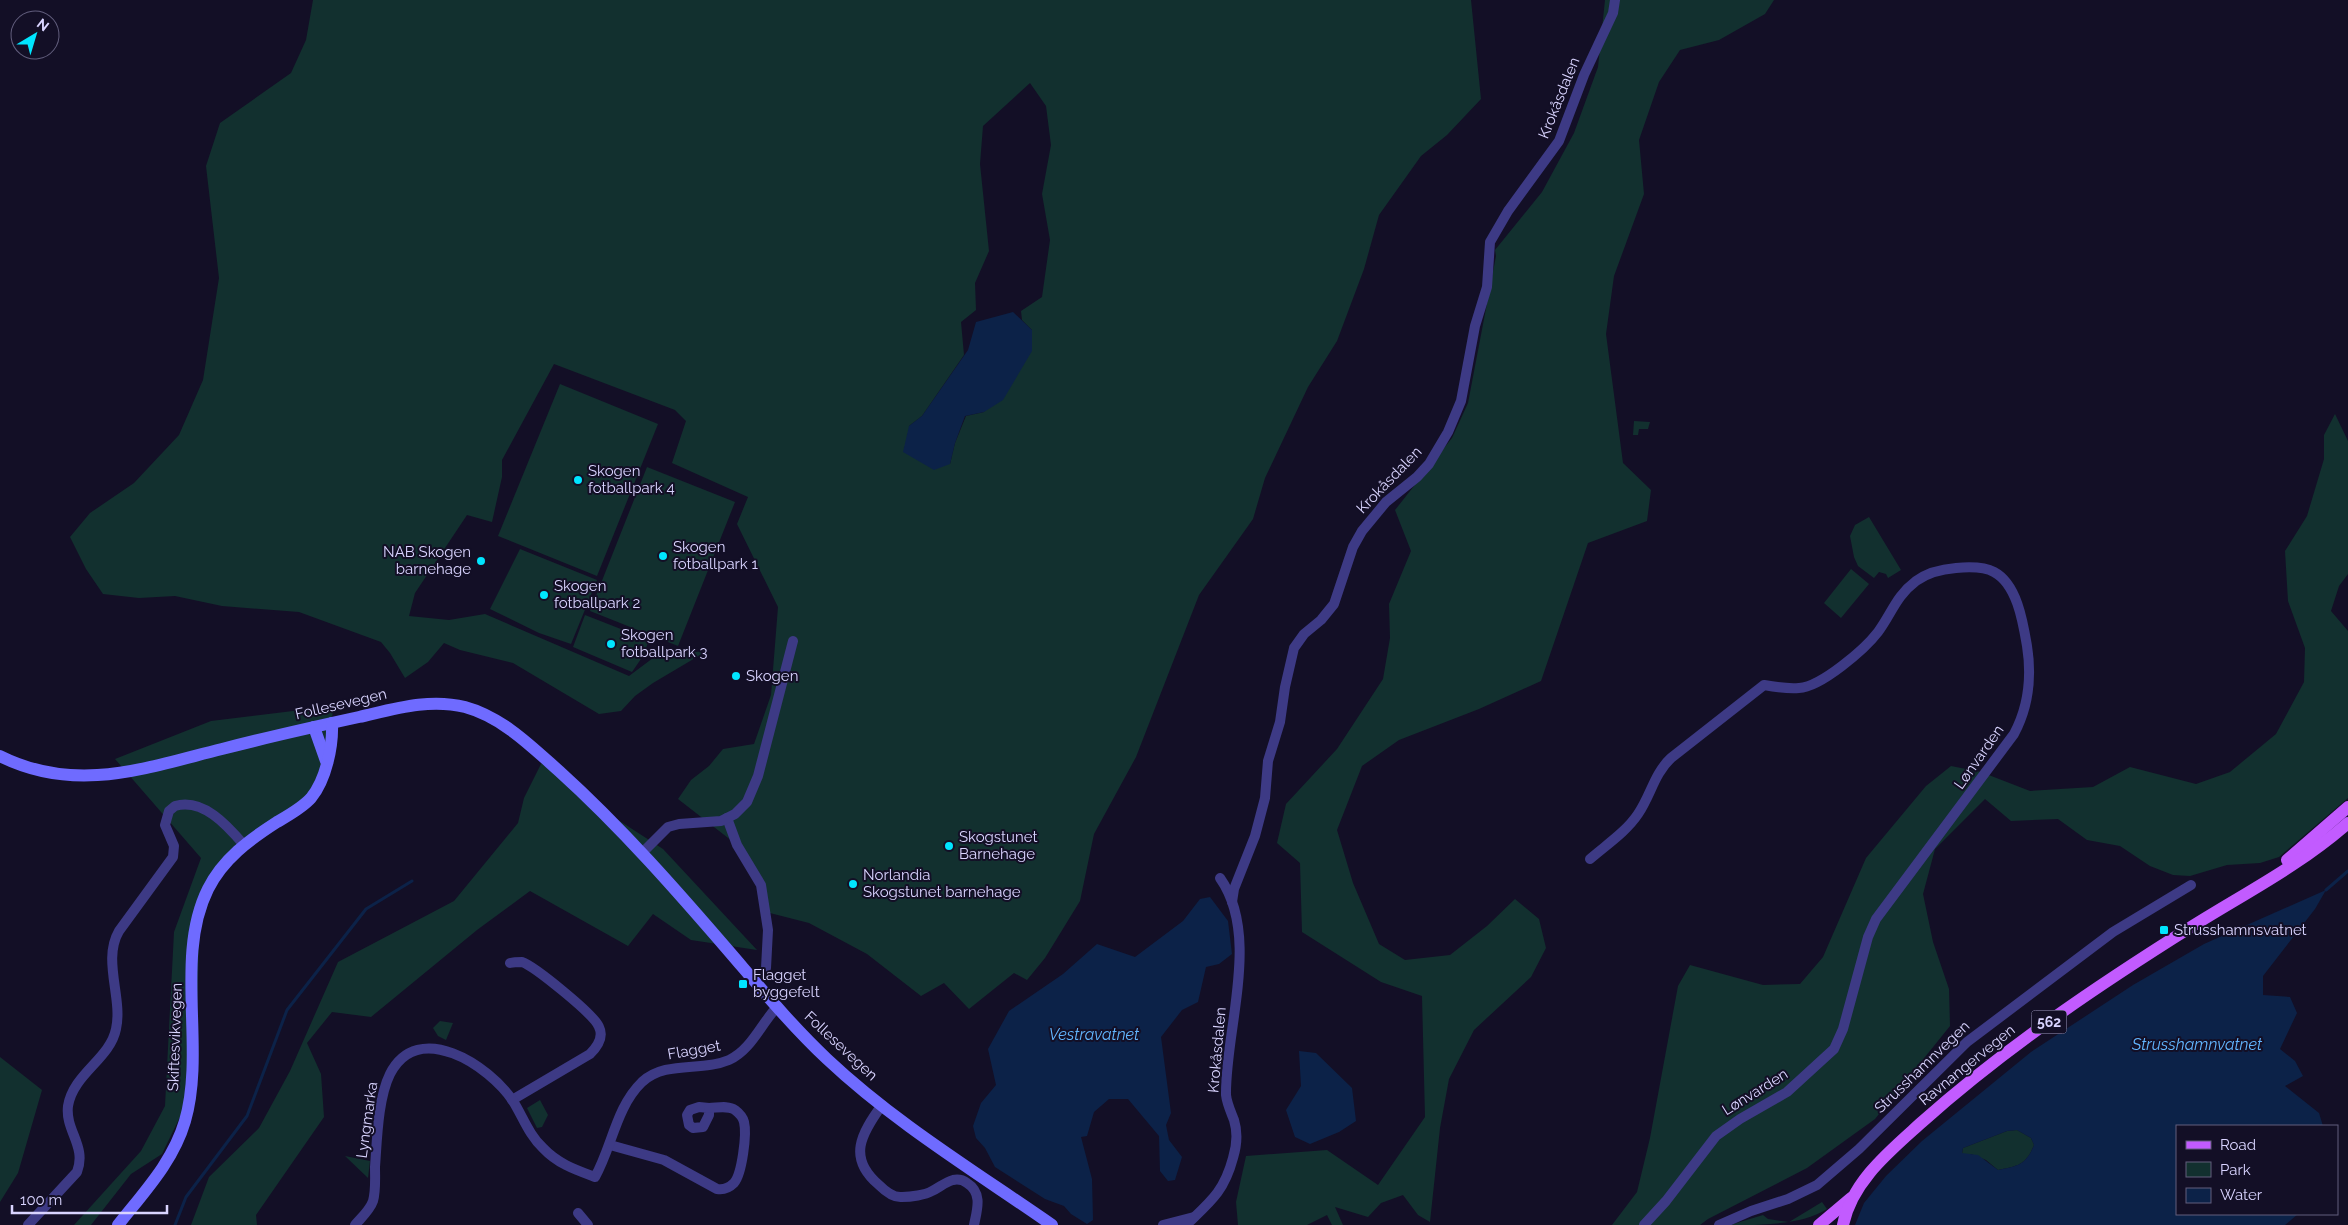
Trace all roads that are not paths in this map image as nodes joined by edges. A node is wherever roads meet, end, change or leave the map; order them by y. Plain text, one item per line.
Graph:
1 (1615, 0) edge
2 (794, 641) dead end
3 (332, 723) junction
4 (314, 727) junction
5 (0, 756) edge
6 (326, 761) junction
7 (2348, 808) edge
8 (727, 818) junction
9 (2348, 823) edge
10 (244, 845) junction
11 (642, 853) junction
12 (1590, 859) dead end
13 (2276, 873) junction
14 (1220, 878) dead end
15 (2191, 885) dead end
16 (1232, 902) junction
17 (510, 962) dead end
18 (766, 968) dead end
19 (777, 1007) junction
20 (512, 1100) junction
21 (882, 1105) junction
22 (708, 1108) dead end
23 (610, 1145) junction
24 (595, 1177) joint
25 (1851, 1198) junction
26 (578, 1213) dead end
27 (1195, 1217) junction
28 (28, 1225) edge
29 (118, 1225) edge
30 (355, 1225) edge
31 (588, 1225) edge
32 (974, 1225) edge
33 (1052, 1225) edge
34 (1163, 1225) edge
35 (1186, 1225) edge
36 (1644, 1225) edge
37 (1720, 1225) edge
38 (1819, 1225) edge
39 (1843, 1225) edge

1 - 16 street, Krokåsdalen
2 - 8 street
3 - 4 main road, Follesevegen
3 - 6 main road, Skiftesvikvegen
3 - 11 main road, Follesevegen
4 - 5 main road, Follesevegen
4 - 6 main road
6 - 10 main road, Skiftesvikvegen
7 - 13 main road, Ravnangervegen / 562
8 - 11 street
8 - 18 street
9 - 13 main road, Ravnangervegen / 562
10 - 28 street
10 - 29 main road, Skiftesvikvegen
11 - 19 main road, Follesevegen
12 - 36 street, Lønvarden
13 - 25 main road, Ravnangervegen / 562
14 - 16 street, Krokåsdalen
15 - 37 street, Strusshamnvegen
16 - 27 street, Krokåsdalen
17 - 20 street
19 - 21 main road, Follesevegen
19 - 23 street, Flagget
20 - 24 street, Lyngmarka
20 - 30 street, Lyngmarka
21 - 32 street
21 - 33 main road, Follesevegen
22 - 23 street
23 - 24 street, Flagget
25 - 38 main road, Ravnangervegen / 562
25 - 39 main road, Ravnangervegen / 562
26 - 31 street
27 - 34 street
27 - 35 street, Krokåsdalen

